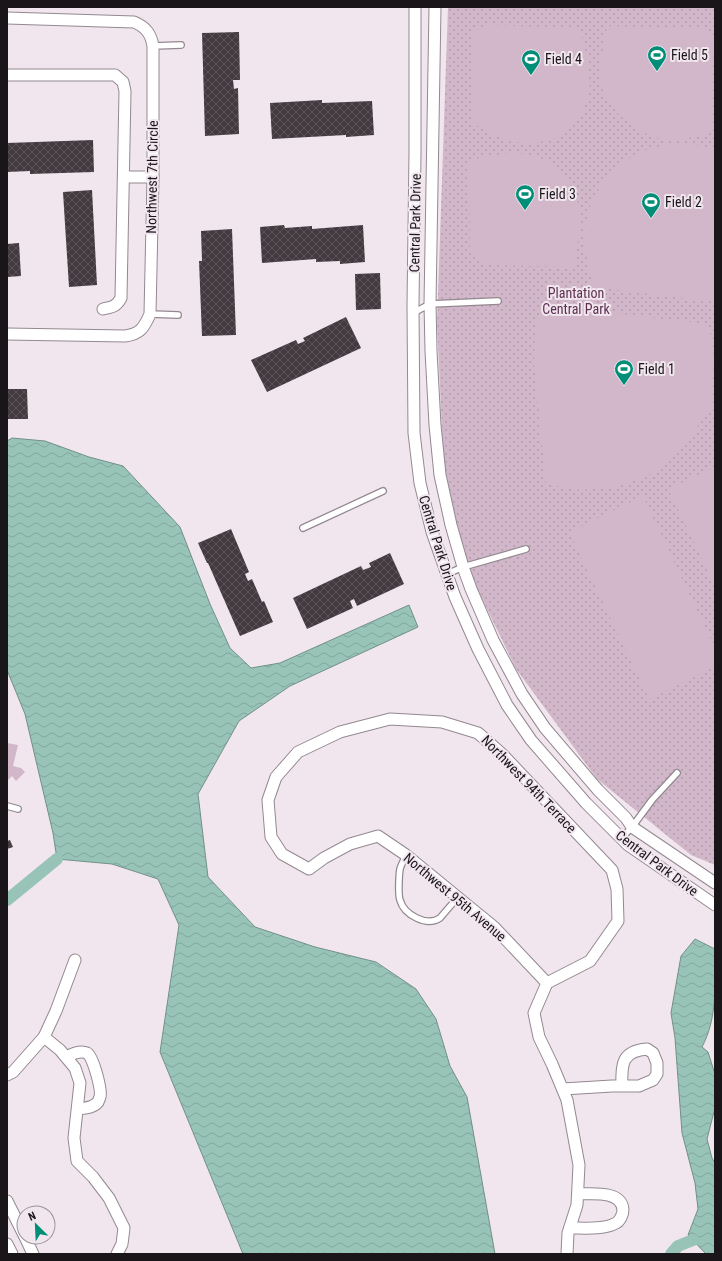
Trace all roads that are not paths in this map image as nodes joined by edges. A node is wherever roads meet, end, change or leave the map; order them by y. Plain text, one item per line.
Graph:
1 (416, 7) edge
2 (435, 7) edge
3 (7, 18) edge
4 (181, 45) dead end
5 (153, 46) junction
6 (7, 75) edge
7 (124, 177) junction
8 (153, 177) junction
9 (498, 301) dead end
10 (430, 304) junction
11 (103, 309) dead end
12 (413, 313) junction
13 (150, 314) junction
14 (178, 315) dead end
15 (7, 334) edge
16 (383, 491) dead end
17 (303, 528) dead end
18 (526, 548) dead end
19 (463, 567) junction
20 (447, 574) junction
21 (677, 773) dead end
22 (7, 806) edge
23 (18, 809) dead end
24 (632, 827) junction
25 (378, 836) joint
26 (621, 839) junction
27 (406, 855) junction
28 (715, 883) edge
29 (458, 897) junction
30 (715, 906) edge
31 (75, 960) dead end
32 (547, 983) junction
33 (44, 1037) junction
34 (66, 1057) junction
35 (7, 1075) edge
36 (622, 1086) dead end
37 (563, 1089) junction
38 (78, 1109) junction
39 (578, 1194) junction
40 (7, 1201) edge
41 (16, 1218) edge
42 (570, 1228) junction
43 (7, 1244) edge
44 (12, 1254) edge
45 (117, 1254) edge
46 (567, 1254) edge

1 - 12 street, Central Park Drive
2 - 10 street, Central Park Drive
3 - 5 street, Northwest 7th Circle
4 - 5 lane
5 - 8 street, Northwest 7th Circle
6 - 7 street
7 - 8 street
7 - 11 street
8 - 13 street, Northwest 7th Circle
9 - 10 lane
10 - 12 lane
10 - 19 street, Central Park Drive
12 - 20 street, Central Park Drive
13 - 14 lane
13 - 15 street, Northwest 7th Circle
16 - 17 lane
18 - 19 lane
19 - 20 lane
19 - 24 street, Central Park Drive
20 - 26 street, Central Park Drive
21 - 24 lane
22 - 23 lane
24 - 26 lane
24 - 28 street, Central Park Drive
25 - 27 street, Northwest 95th Avenue
25 - 32 street, Northwest 94th Terrace
26 - 30 street, Central Park Drive
27 - 29 street, Northwest 95th Avenue
27 - 29 lane
29 - 32 street, Northwest 95th Avenue
31 - 33 street
32 - 37 street
33 - 34 street
33 - 35 street
34 - 38 street
34 - 38 street
36 - 37 street
37 - 39 street
38 - 45 street
39 - 42 street
39 - 42 street
40 - 41 street
42 - 46 street
43 - 44 street

